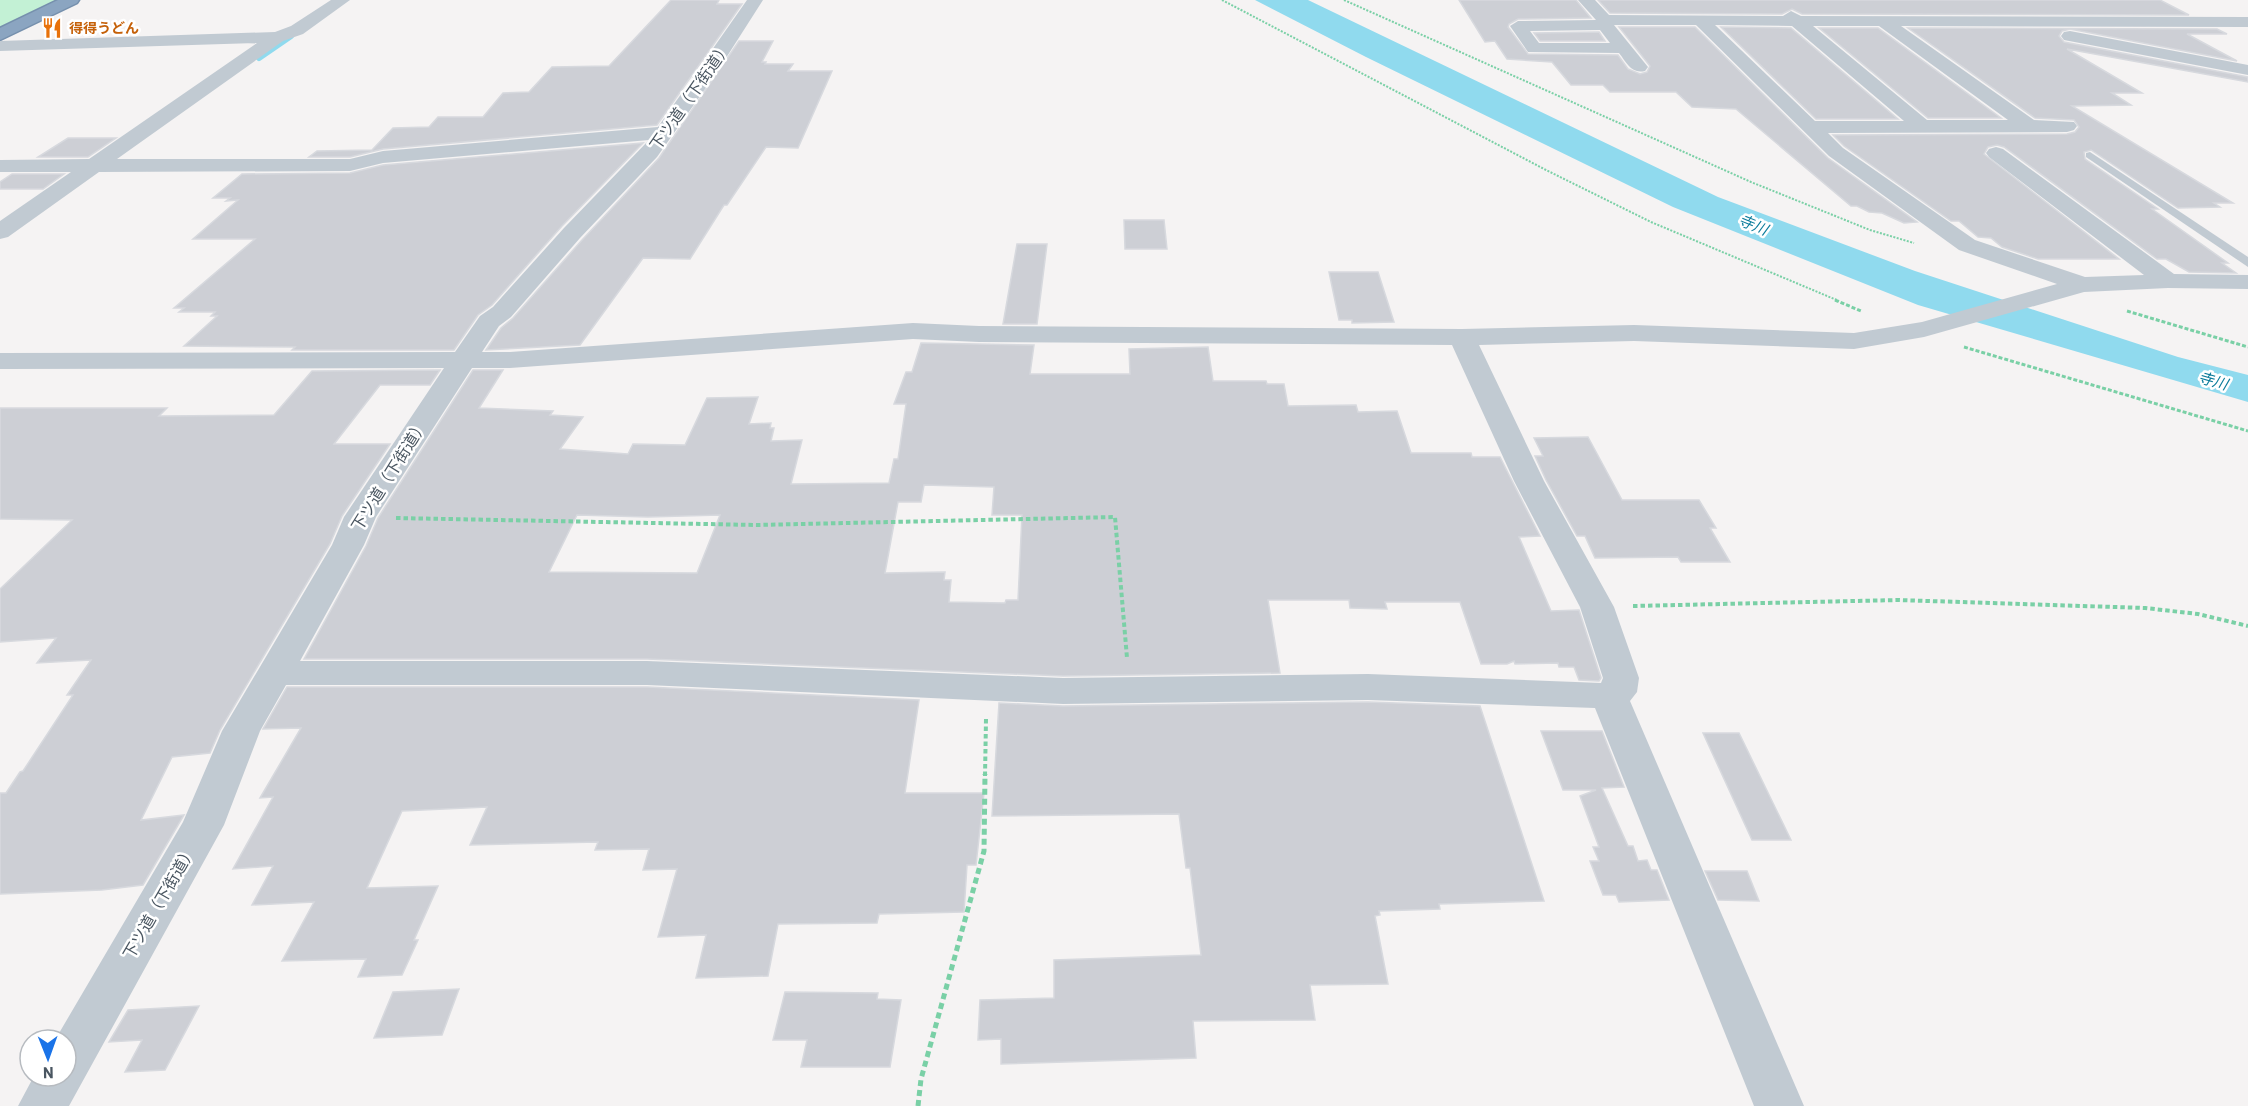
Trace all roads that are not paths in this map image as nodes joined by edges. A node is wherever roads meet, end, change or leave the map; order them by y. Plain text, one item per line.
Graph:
1 (71, 0) edge
2 (342, 0) edge
3 (755, 0) edge
4 (1586, 0) edge
5 (1771, 0) edge
6 (2193, 4) dead end
7 (1974, 5) dead end
8 (1700, 20) junction
9 (1883, 21) junction
10 (2000, 21) junction
11 (2173, 21) junction
12 (1605, 22) junction
13 (1798, 22) junction
14 (2229, 22) junction
15 (2248, 22) edge
16 (0, 36) edge
17 (276, 38) junction
18 (0, 46) edge
19 (1624, 48) junction
20 (2248, 61) edge
21 (1640, 67) dead end
22 (2248, 70) edge
23 (1922, 126) junction
24 (2029, 126) junction
25 (2067, 126) dead end
26 (1810, 127) junction
27 (666, 134) junction
28 (1996, 153) dead end
29 (2090, 155) dead end
30 (0, 166) edge
31 (105, 167) junction
32 (0, 232) edge
33 (2248, 263) edge
34 (2168, 281) junction
35 (2248, 282) edge
36 (2069, 289) junction
37 (1462, 337) junction
38 (462, 360) junction
39 (0, 361) edge
40 (274, 673) junction
41 (1609, 696) junction
42 (78, 1044) edge
43 (53, 1088) edge
44 (43, 1106) edge
45 (1779, 1106) edge

1 - 16 highway
2 - 17 street
3 - 27 street, 下ツ道（下街道）
4 - 12 street
5 - 13 street
6 - 14 street
7 - 10 street
8 - 12 street
8 - 13 street
8 - 26 street
9 - 10 street
9 - 13 street
9 - 24 street
10 - 11 street
10 - 22 street
11 - 14 street
11 - 20 street
12 - 19 street
12 - 19 street
13 - 23 street
14 - 15 street
17 - 18 street
17 - 31 street
19 - 21 street
23 - 24 street
23 - 26 street
24 - 25 street
26 - 36 street
27 - 31 street
27 - 38 street, 下ツ道（下街道）
28 - 34 street
29 - 33 lane
30 - 31 street
31 - 32 street
34 - 35 street
34 - 36 street
36 - 37 street
37 - 38 street
37 - 41 street
38 - 39 street
38 - 40 street, 下ツ道（下街道）
40 - 41 street
40 - 42 street, 下ツ道（下街道）
41 - 45 street
43 - 44 street

